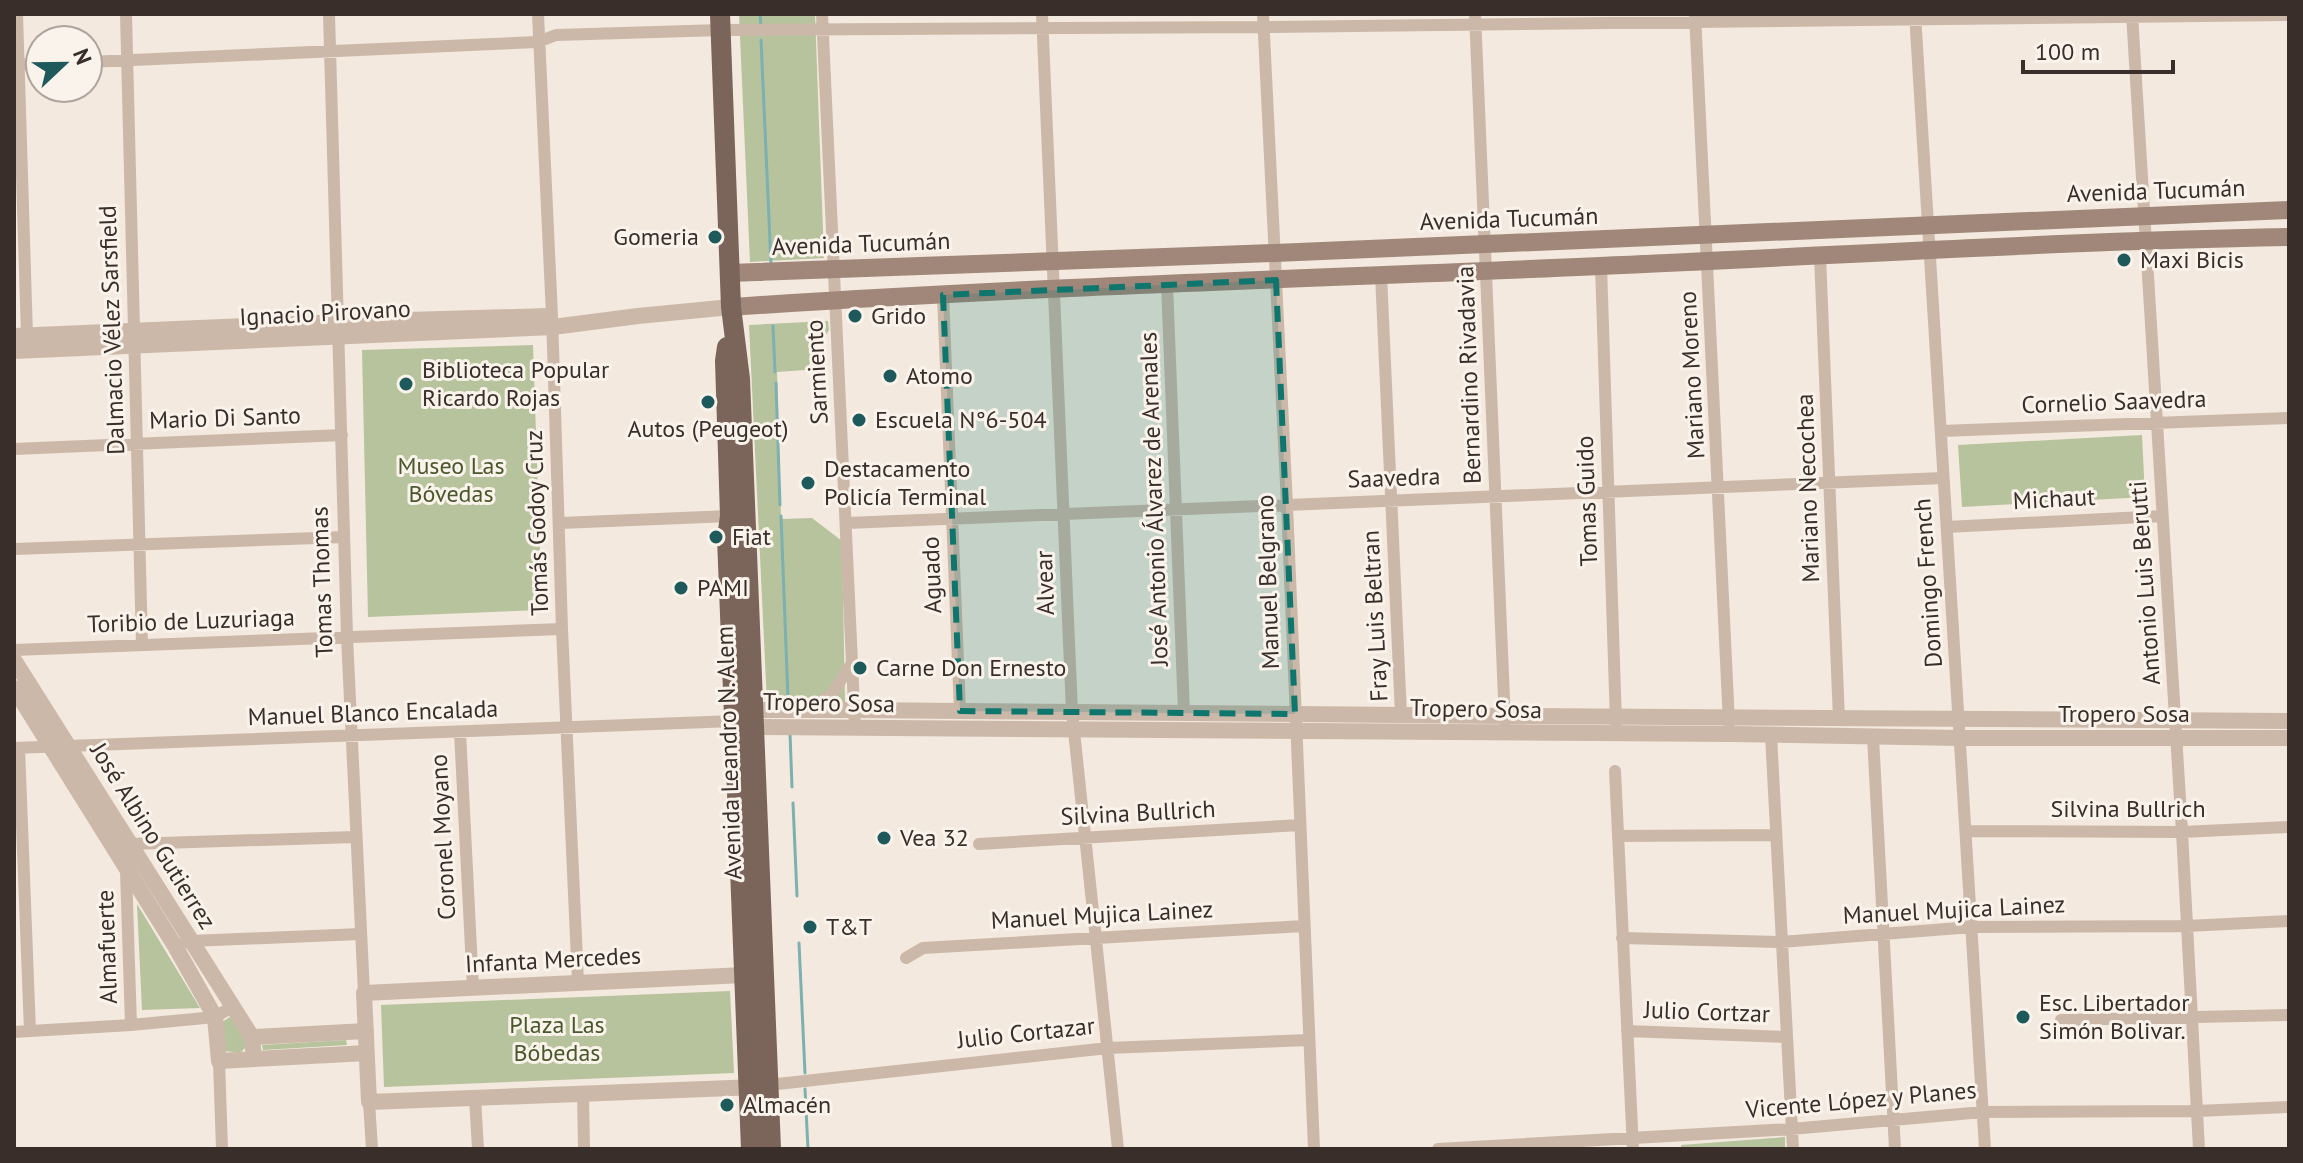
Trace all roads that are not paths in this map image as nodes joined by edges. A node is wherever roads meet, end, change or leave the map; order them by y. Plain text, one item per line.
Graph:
1 (17, 14) edge
2 (126, 14) edge
3 (329, 14) edge
4 (538, 14) edge
5 (822, 14) edge
6 (2132, 15) edge
7 (2289, 15) edge
8 (1915, 17) edge
9 (1695, 18) edge
10 (1475, 19) edge
11 (1042, 20) edge
12 (1263, 20) edge
13 (720, 22) edge
14 (823, 30) junction
15 (538, 42) junction
16 (331, 50) junction
17 (126, 60) junction
18 (104, 61) edge
19 (16, 65) edge
20 (2289, 210) edge
21 (2144, 215) junction
22 (1927, 226) junction
23 (1706, 235) junction
24 (2289, 237) edge
25 (2145, 240) junction
26 (1485, 244) junction
27 (1929, 250) junction
28 (1275, 253) junction
29 (1820, 256) junction
30 (1708, 260) junction
31 (1053, 261) junction
32 (1601, 266) junction
33 (834, 270) junction
34 (1486, 270) junction
35 (730, 273) junction
36 (1381, 275) junction
37 (1276, 280) junction
38 (1167, 285) junction
39 (1055, 289) junction
40 (943, 295) junction
41 (835, 300) junction
42 (731, 307) junction
43 (553, 322) junction
44 (339, 329) junction
45 (21, 336) edge
46 (135, 338) junction
47 (14, 351) edge
48 (2289, 418) edge
49 (2157, 423) junction
50 (1941, 431) junction
51 (342, 435) junction
52 (138, 444) junction
53 (14, 449) edge
54 (1943, 478) junction
55 (1830, 482) junction
56 (1719, 486) junction
57 (1609, 491) junction
58 (1496, 496) junction
59 (1392, 500) junction
60 (1287, 505) junction
61 (1176, 509) junction
62 (1065, 514) junction
63 (730, 516) junction
64 (2162, 516) junction
65 (952, 518) junction
66 (560, 523) junction
67 (847, 523) junction
68 (1947, 527) junction
69 (344, 537) junction
70 (141, 544) junction
71 (14, 549) edge
72 (562, 629) junction
73 (347, 637) junction
74 (142, 645) junction
75 (14, 650) edge
76 (14, 660) edge
77 (852, 663) junction
78 (14, 688) edge
79 (808, 710) junction
80 (854, 710) junction
81 (960, 711) junction
82 (1072, 712) junction
83 (1184, 712) junction
84 (1401, 715) junction
85 (1616, 716) junction
86 (747, 719) junction
87 (1839, 719) junction
88 (1959, 719) junction
89 (2289, 721) edge
90 (1295, 722) junction
91 (1505, 725) junction
92 (1730, 726) junction
93 (566, 728) junction
94 (855, 728) junction
95 (2176, 728) junction
96 (1074, 731) junction
97 (460, 732) junction
98 (1616, 734) junction
99 (1771, 735) junction
100 (351, 736) junction
101 (1873, 737) junction
102 (1960, 738) junction
103 (2289, 738) edge
104 (51, 747) junction
105 (69, 747) junction
106 (17, 748) edge
107 (1615, 771) dead end
108 (1300, 825) junction
109 (2289, 827) edge
110 (1966, 831) junction
111 (2182, 832) junction
112 (1775, 835) junction
113 (1618, 836) junction
114 (355, 837) junction
115 (1085, 838) junction
116 (979, 844) dead end
117 (123, 848) junction
118 (126, 868) junction
119 (2289, 921) edge
120 (1304, 926) junction
121 (2187, 926) junction
122 (1972, 927) junction
123 (360, 934) junction
124 (1883, 934) junction
125 (1096, 936) junction
126 (1622, 938) junction
127 (1781, 942) junction
128 (183, 944) junction
129 (906, 958) dead end
130 (744, 975) junction
131 (578, 982) junction
132 (473, 988) junction
133 (364, 993) junction
134 (232, 1007) junction
135 (2289, 1015) edge
136 (215, 1017) junction
137 (2192, 1018) junction
138 (2061, 1020) dead end
139 (131, 1025) junction
140 (30, 1031) junction
141 (366, 1031) junction
142 (1627, 1031) junction
143 (14, 1032) edge
144 (252, 1037) junction
145 (1786, 1037) junction
146 (1309, 1040) junction
147 (1108, 1048) junction
148 (367, 1053) junction
149 (254, 1059) junction
150 (219, 1061) junction
151 (758, 1087) junction
152 (583, 1094) junction
153 (475, 1098) junction
154 (369, 1102) junction
155 (2289, 1107) edge
156 (2197, 1111) junction
157 (1983, 1112) junction
158 (1894, 1119) junction
159 (1791, 1129) junction
160 (1633, 1144) edge
161 (1524, 1147) edge
162 (222, 1149) edge
163 (372, 1149) edge
164 (478, 1149) edge
165 (584, 1149) edge
166 (751, 1149) edge
167 (771, 1149) edge
168 (1118, 1149) edge
169 (1314, 1149) edge
170 (1438, 1149) edge
171 (1793, 1149) edge
172 (1895, 1149) edge
173 (1985, 1149) edge
174 (2199, 1149) edge

1 - 19 street
2 - 17 street, Dalmacio Vélez Sarsfield
3 - 16 street, Tomas Thomas
4 - 15 street, Tomás Godoy Cruz
5 - 14 street, Sarmiento
6 - 7 street
6 - 8 street
6 - 21 street, Antonio Luis Berutti
8 - 9 street
8 - 22 street, Domingo French
9 - 10 street
9 - 23 street, Mariano Moreno
10 - 12 street
10 - 26 street, Bernardino Rivadavia
11 - 12 street
11 - 14 street
11 - 31 street, Alvear
12 - 28 street, Manuel Belgrano
13 - 14 street
13 - 15 street
13 - 35 main road, Avenida Leandro N. Alem
14 - 33 street, Sarmiento
15 - 16 street
15 - 43 street, Tomás Godoy Cruz
16 - 17 street
16 - 44 street, Tomas Thomas
17 - 18 street
17 - 46 street, Dalmacio Vélez Sarsfield
19 - 45 street
20 - 21 main road, Avenida Tucumán
21 - 22 main road, Avenida Tucumán
21 - 25 street, Antonio Luis Berutti
22 - 23 main road, Avenida Tucumán
22 - 27 street, Domingo French
23 - 26 main road, Avenida Tucumán
23 - 30 street, Mariano Moreno
24 - 25 main road, Avenida Tucumán
25 - 27 main road, Avenida Tucumán
25 - 49 street, Antonio Luis Berutti
26 - 28 main road, Avenida Tucumán
26 - 34 street, Bernardino Rivadavia
27 - 29 main road, Avenida Tucumán
27 - 50 street, Domingo French
28 - 31 main road, Avenida Tucumán
28 - 37 street, Manuel Belgrano
29 - 30 main road, Avenida Tucumán
29 - 55 street, Mariano Necochea
30 - 32 main road, Avenida Tucumán
30 - 56 street, Mariano Moreno
31 - 33 main road, Avenida Tucumán
31 - 39 street, Alvear
32 - 34 main road, Avenida Tucumán
32 - 57 street, Tomas Guido
33 - 35 main road, Avenida Tucumán
33 - 41 street, Sarmiento
34 - 36 main road, Avenida Tucumán
34 - 58 street, Bernardino Rivadavia
35 - 42 main road, Avenida Leandro N. Alem
36 - 37 main road, Avenida Tucumán
36 - 59 street, Fray Luis Beltran
37 - 38 main road, Avenida Tucumán
37 - 60 street, Manuel Belgrano
38 - 39 main road, Avenida Tucumán
38 - 61 street, José Antonio Álvarez de Arenales
39 - 40 main road, Avenida Tucumán
39 - 62 street, Alvear
40 - 41 main road, Avenida Tucumán
40 - 65 street, Aguado
41 - 42 main road, Avenida Tucumán
41 - 67 street, Sarmiento
42 - 43 street, Ignacio Pirovano
42 - 63 main road, Avenida Leandro N. Alem
42 - 86 main road, Avenida Leandro N. Alem
43 - 44 street, Ignacio Pirovano
43 - 66 street, Tomás Godoy Cruz
44 - 46 street, Ignacio Pirovano
44 - 51 street, Tomas Thomas
45 - 46 street, Ignacio Pirovano
46 - 47 street, Ignacio Pirovano
46 - 52 street, Dalmacio Vélez Sarsfield
48 - 49 street, Cornelio Saavedra
49 - 50 street, Cornelio Saavedra
49 - 64 street, Antonio Luis Berutti
50 - 54 street, Domingo French
51 - 52 street, Mario Di Santo
51 - 69 street, Tomas Thomas
52 - 53 street, Mario Di Santo
52 - 70 street, Dalmacio Vélez Sarsfield
54 - 55 street, Saavedra
54 - 68 street, Domingo French
55 - 56 street, Saavedra
55 - 87 street, Mariano Necochea
56 - 57 street, Saavedra
56 - 92 street, Mariano Moreno
57 - 58 street, Saavedra
57 - 85 street, Tomas Guido
58 - 59 street, Saavedra
58 - 91 street, Bernardino Rivadavia
59 - 60 street, Saavedra
59 - 84 street, Fray Luis Beltran
60 - 61 street, Saavedra
60 - 90 street, Manuel Belgrano
61 - 62 street, Saavedra
61 - 83 street, José Antonio Álvarez de Arenales
62 - 65 street, Saavedra
62 - 82 street, Alvear
63 - 66 street
63 - 86 main road, Avenida Leandro N. Alem
64 - 68 street, Michaut
64 - 95 street, Antonio Luis Berutti
65 - 67 street, Saavedra
65 - 81 street, Aguado
66 - 72 street, Tomás Godoy Cruz
67 - 77 street, Sarmiento
68 - 88 street, Domingo French
69 - 70 street
69 - 73 street, Tomas Thomas
70 - 71 street
70 - 74 street, Dalmacio Vélez Sarsfield
72 - 73 street, Toribio de Luzuriaga
72 - 93 street, Tomás Godoy Cruz
73 - 74 street, Toribio de Luzuriaga
73 - 100 street, Tomas Thomas
74 - 75 street, Toribio de Luzuriaga
76 - 105 street, José Albino Gutierrez
77 - 79 street
77 - 80 street, Sarmiento
78 - 104 street, José Albino Gutierrez
79 - 80 street, Tropero Sosa
79 - 86 street, Tropero Sosa
80 - 81 street, Tropero Sosa
80 - 94 street, Sarmiento
81 - 82 street, Tropero Sosa
82 - 83 street, Tropero Sosa
82 - 96 street, Alvear
83 - 90 street, Tropero Sosa
84 - 90 street, Tropero Sosa
84 - 91 street, Tropero Sosa
85 - 91 street, Tropero Sosa
85 - 92 street, Tropero Sosa
85 - 98 street, Tomas Guido
86 - 93 street, Manuel Blanco Encalada
86 - 94 street, Tropero Sosa
86 - 130 main road, Avenida Leandro N. Alem
86 - 151 main road, Avenida Leandro N. Alem
87 - 88 street, Tropero Sosa
87 - 92 street, Tropero Sosa
88 - 95 street, Tropero Sosa
88 - 102 street, Domingo French
89 - 95 street, Tropero Sosa
90 - 91 street, Tropero Sosa
90 - 96 street, Tropero Sosa
90 - 108 street, Manuel Belgrano
91 - 98 street, Tropero Sosa
92 - 98 street, Tropero Sosa
92 - 99 street, Tropero Sosa
93 - 97 street, Manuel Blanco Encalada
93 - 131 street, Tomás Godoy Cruz
94 - 96 street, Tropero Sosa
95 - 102 street, Tropero Sosa
95 - 103 street, Tropero Sosa
95 - 111 street, Antonio Luis Berutti
96 - 115 street, Alvear
97 - 100 street, Manuel Blanco Encalada
97 - 132 street, Coronel Moyano
99 - 101 street, Tropero Sosa
99 - 112 street
100 - 105 street, Manuel Blanco Encalada
100 - 114 street, Tomas Thomas
101 - 102 street, Tropero Sosa
101 - 124 street
102 - 110 street, Domingo French
104 - 105 street, Manuel Blanco Encalada
104 - 106 street, Manuel Blanco Encalada
104 - 117 street, José Albino Gutierrez
105 - 117 street, José Albino Gutierrez
106 - 140 street
107 - 113 street
108 - 115 street, Silvina Bullrich
108 - 120 street, Manuel Belgrano
109 - 111 street, Silvina Bullrich
110 - 111 street, Silvina Bullrich
110 - 122 street, Domingo French
111 - 121 street, Antonio Luis Berutti
112 - 113 street
112 - 127 street
113 - 126 street
114 - 117 street
114 - 123 street, Tomas Thomas
115 - 116 street, Silvina Bullrich
115 - 125 street, Alvear
117 - 118 street, José Albino Gutierrez
117 - 128 street, José Albino Gutierrez
118 - 128 street, José Albino Gutierrez
118 - 139 street, Almafuerte
119 - 121 street, Manuel Mujica Lainez
120 - 125 street, Manuel Mujica Lainez
120 - 146 street, Manuel Belgrano
121 - 122 street, Manuel Mujica Lainez
121 - 137 street, Antonio Luis Berutti
122 - 124 street, Manuel Mujica Lainez
122 - 157 street, Domingo French
123 - 128 street
123 - 133 street, Tomas Thomas
124 - 127 street, Manuel Mujica Lainez
124 - 158 street
125 - 129 street, Manuel Mujica Lainez
125 - 147 street, Alvear
126 - 127 street, Manuel Mujica Lainez
126 - 142 street
127 - 145 street
128 - 134 street, José Albino Gutierrez
128 - 136 street, José Albino Gutierrez
130 - 131 street, Infanta Mercedes
130 - 151 main road, Avenida Leandro N. Alem
131 - 132 street, Infanta Mercedes
132 - 133 street, Infanta Mercedes
133 - 141 street, Tomas Thomas
134 - 136 street
134 - 144 street, José Albino Gutierrez
135 - 137 street
136 - 139 street
136 - 150 street
137 - 138 street
137 - 156 street, Antonio Luis Berutti
139 - 140 street
140 - 143 street
141 - 144 street
141 - 148 street, Tomas Thomas
142 - 145 street, Julio Cortzar
142 - 160 street
144 - 149 street
145 - 159 street
146 - 147 street, Julio Cortazar
146 - 169 street, Manuel Belgrano
147 - 151 street, Julio Cortazar
147 - 168 street, Alvear
148 - 149 street
148 - 154 street, Tomas Thomas
149 - 150 street
150 - 162 street
151 - 152 street
151 - 166 main road, Avenida Leandro N. Alem
151 - 167 main road, Avenida Leandro N. Alem
152 - 153 street
152 - 165 street
153 - 154 street
153 - 164 street
154 - 163 street, Tomas Thomas
155 - 156 street, Vicente López y Planes
156 - 157 street, Vicente López y Planes
156 - 174 street, Antonio Luis Berutti
157 - 158 street, Vicente López y Planes
157 - 173 street, Domingo French
158 - 159 street, Vicente López y Planes
158 - 172 street
159 - 160 street, Vicente López y Planes
159 - 171 street
160 - 161 street, Vicente López y Planes
161 - 170 street, Vicente López y Planes

